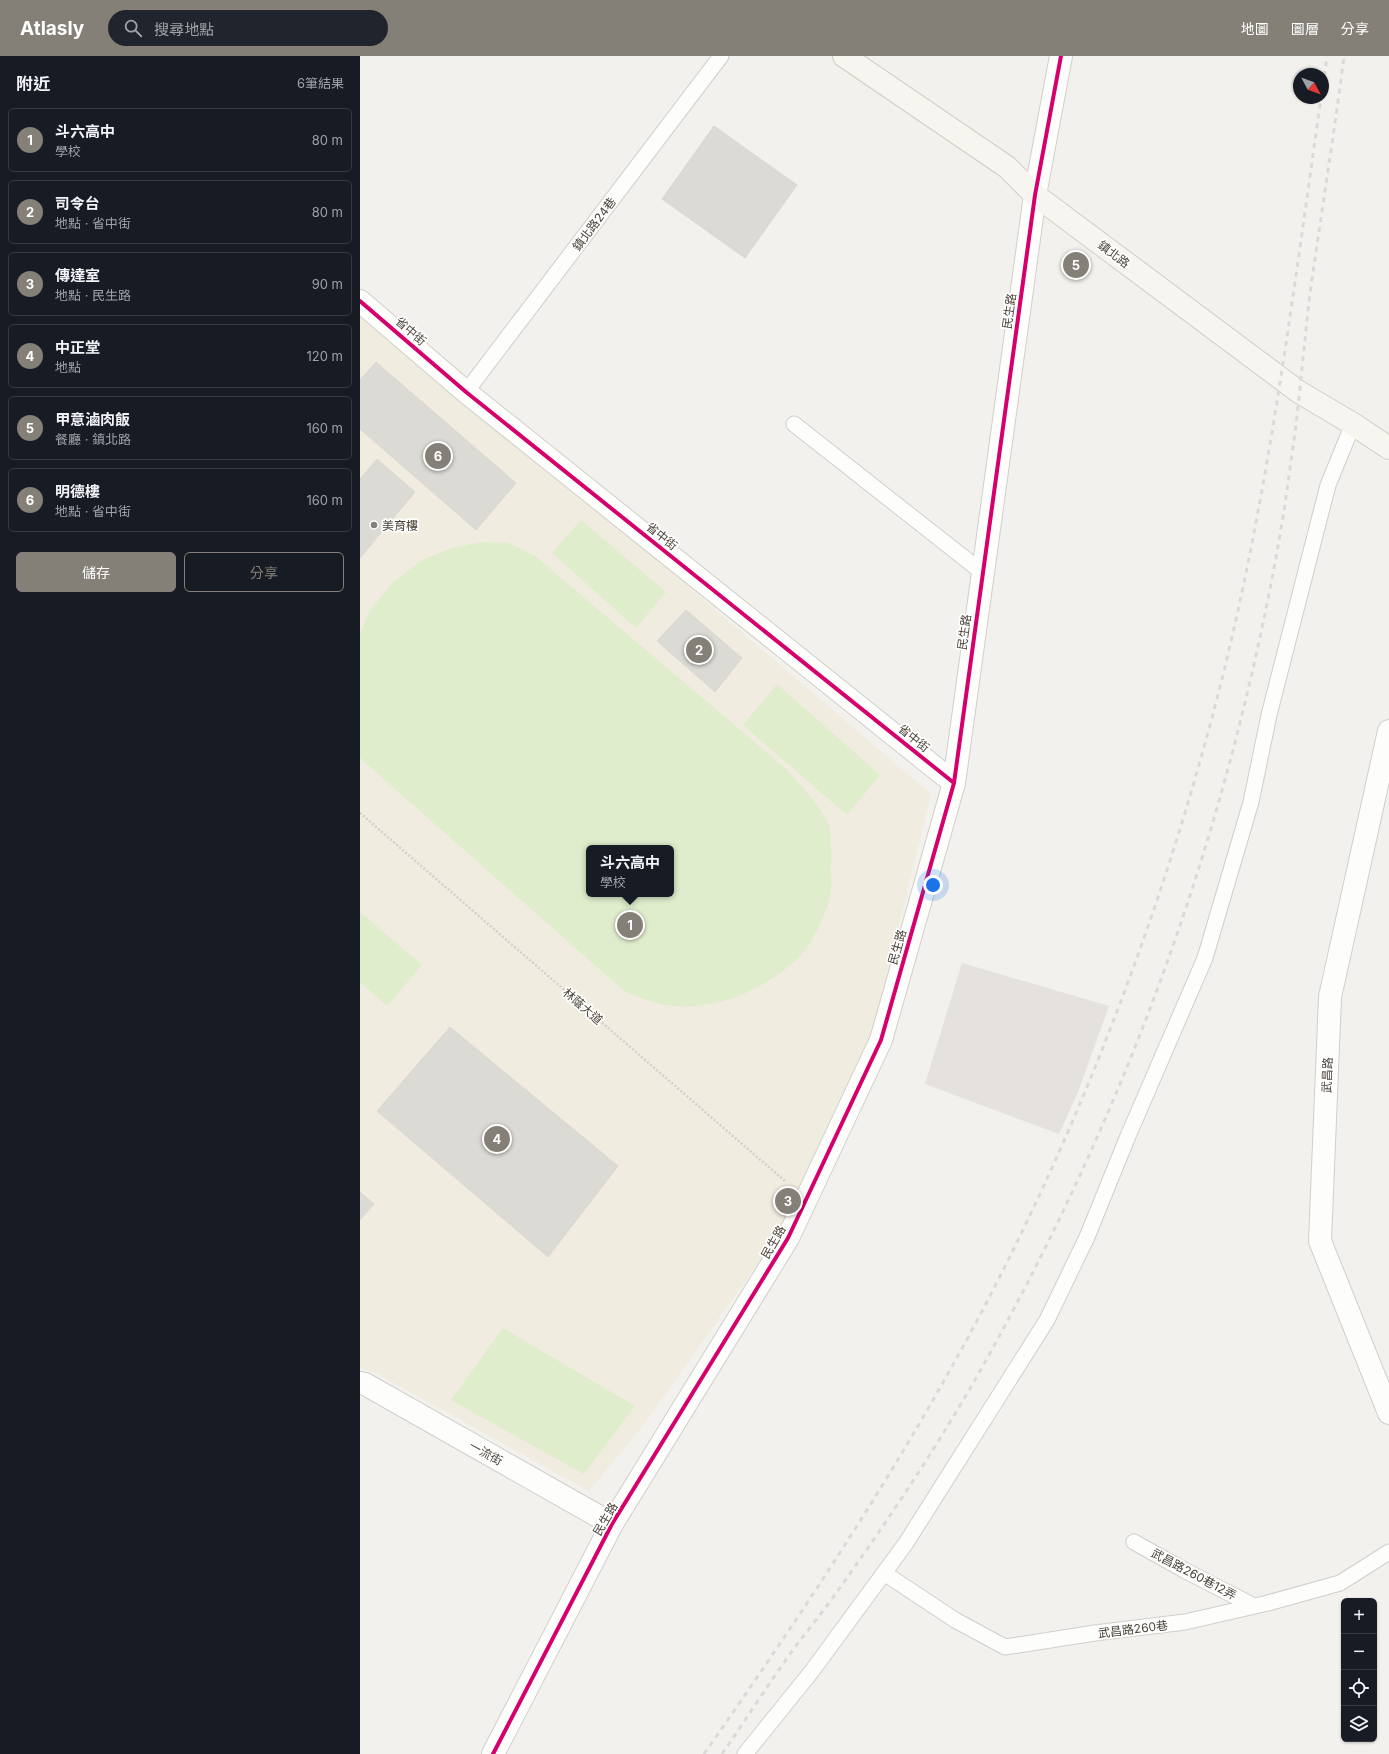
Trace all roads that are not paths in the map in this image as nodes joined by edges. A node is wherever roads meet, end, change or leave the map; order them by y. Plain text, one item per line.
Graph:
1 (721, 56) edge
2 (844, 56) edge
3 (1061, 56) edge
4 (1035, 195) junction
5 (360, 301) edge
6 (466, 392) junction
7 (794, 424) dead end
8 (1354, 424) junction
9 (1389, 448) edge
10 (982, 572) junction
11 (1389, 731) edge
12 (954, 783) junction
13 (360, 1383) edge
14 (1389, 1413) edge
15 (612, 1524) junction
16 (1134, 1542) dead end
17 (1389, 1552) edge
18 (884, 1573) junction
19 (1254, 1606) junction
20 (493, 1754) edge
21 (745, 1754) edge

1 - 6 lane, 鎮北路24巷
2 - 4 street, 鎮北路
3 - 4 street, 民生路
4 - 8 street, 鎮北路
4 - 10 street, 民生路
5 - 6 street, 省中街
6 - 12 street, 省中街
7 - 10 lane
8 - 9 street, 鎮北路
8 - 18 lane
10 - 12 street, 民生路
11 - 14 street, 武昌路
12 - 15 street, 民生路
13 - 15 street, 一流街
15 - 20 street, 民生路
16 - 19 lane, 武昌路260巷12弄
17 - 19 lane, 武昌路260巷
18 - 19 lane, 武昌路260巷
18 - 21 lane

